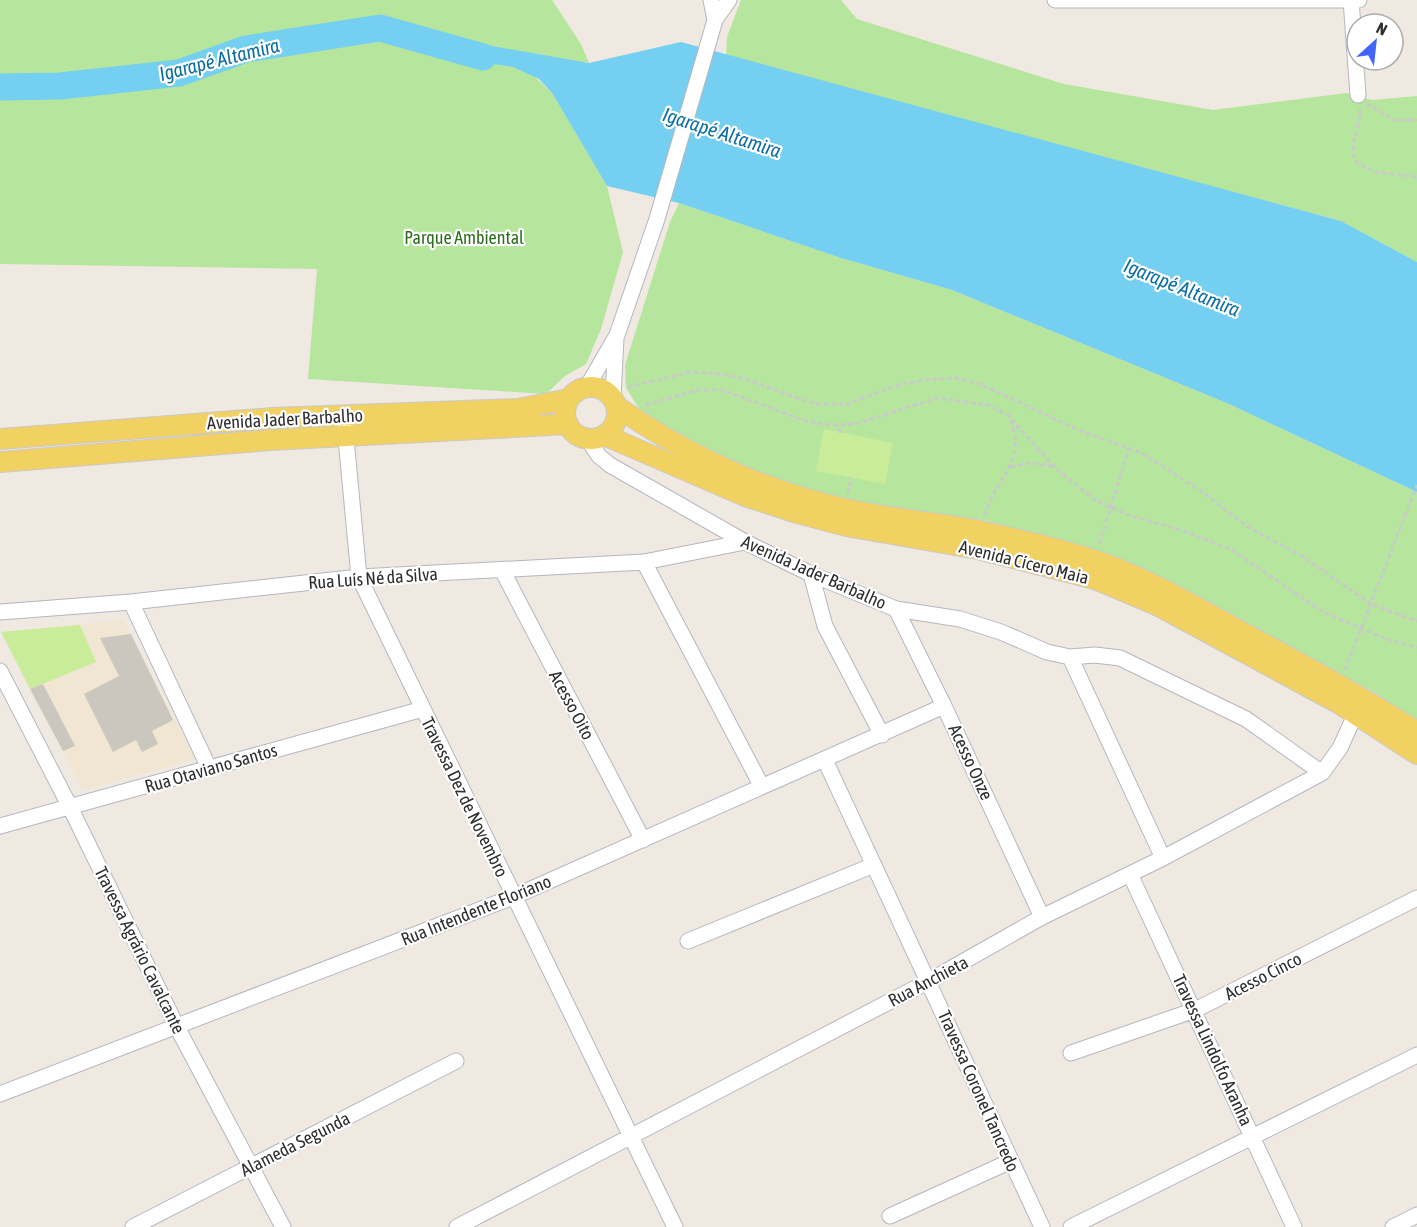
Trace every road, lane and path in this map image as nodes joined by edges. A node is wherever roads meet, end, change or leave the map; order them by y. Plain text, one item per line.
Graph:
1 (711, 0) edge
2 (729, 0) edge
3 (1055, 0) edge
4 (1354, 0) edge
5 (714, 25) junction
6 (1358, 96) junction
7 (1417, 120) edge
8 (1417, 177) edge
9 (617, 335) junction
10 (587, 387) junction
11 (618, 397) junction
12 (569, 399) junction
13 (638, 407) dead end
14 (1008, 415) junction
15 (341, 416) junction
16 (568, 424) junction
17 (840, 425) junction
18 (840, 433) dead end
19 (347, 436) junction
20 (596, 437) junction
21 (0, 439) edge
22 (1129, 448) junction
23 (0, 462) edge
24 (1054, 467) junction
25 (1011, 468) junction
26 (1417, 485) edge
27 (1111, 507) junction
28 (980, 531) junction
29 (745, 542) junction
30 (1094, 560) junction
31 (644, 562) junction
32 (502, 570) junction
33 (811, 574) junction
34 (359, 577) junction
35 (131, 602) junction
36 (1371, 603) junction
37 (896, 609) junction
38 (0, 612) edge
39 (1417, 621) edge
40 (1362, 627) junction
41 (1417, 647) edge
42 (1070, 657) junction
43 (0, 670) edge
44 (1342, 677) dead end
45 (5, 687) edge
46 (944, 706) junction
47 (1359, 706) junction
48 (423, 709) junction
49 (1417, 732) edge
50 (882, 735) junction
51 (1417, 754) edge
52 (825, 760) junction
53 (209, 768) junction
54 (1322, 773) junction
55 (761, 785) junction
56 (70, 807) junction
57 (0, 826) edge
58 (643, 840) junction
59 (1163, 858) junction
60 (874, 865) junction
61 (1130, 874) junction
62 (513, 897) junction
63 (1417, 898) edge
64 (1042, 917) junction
65 (688, 940) dead end
66 (929, 981) junction
67 (1196, 1010) junction
68 (177, 1027) junction
69 (1071, 1053) dead end
70 (1417, 1055) edge
71 (456, 1060) dead end
72 (0, 1094) edge
73 (631, 1135) junction
74 (1253, 1138) junction
75 (1011, 1161) junction
76 (251, 1167) junction
77 (1417, 1215) edge
78 (890, 1216) dead end
79 (133, 1227) edge
80 (283, 1227) edge
81 (457, 1227) edge
82 (675, 1227) edge
83 (1042, 1227) edge
84 (1071, 1227) edge
85 (1294, 1227) edge
86 (1392, 1227) edge

1 - 5 street
2 - 5 street
3 - 4 street
4 - 6 street
5 - 9 street
6 - 7 path
6 - 8 path
9 - 10 street
9 - 11 street
10 - 11 main road
10 - 12 main road
11 - 20 main road
11 - 22 path
11 - 28 main road, Avenida Cícero Maia
12 - 15 main road, Avenida Jader Barbalho
12 - 16 main road
13 - 17 path
14 - 17 path
14 - 24 path
14 - 25 path
15 - 19 street, Travessa Dez de Novembro
15 - 21 main road, Avenida Jader Barbalho
16 - 19 main road, Avenida Jader Barbalho
16 - 20 main road
17 - 18 path
19 - 23 main road, Avenida Jader Barbalho
19 - 34 street, Travessa Dez de Novembro
20 - 29 street, Avenida Jader Barbalho
20 - 47 main road, Avenida Cícero Maia
22 - 27 path
22 - 36 path
24 - 25 path
24 - 27 path
25 - 28 path
26 - 36 path
27 - 30 path
27 - 40 path
28 - 30 main road, Avenida Cícero Maia
29 - 31 street, Rua Luís Né da Silva
29 - 33 street, Avenida Jader Barbalho
30 - 47 main road, Avenida Cícero Maia
31 - 32 street, Rua Luís Né da Silva
31 - 55 street
32 - 34 street, Rua Luís Né da Silva
32 - 58 street, Acesso Oito
33 - 37 street, Avenida Jader Barbalho
33 - 50 street
34 - 35 street, Rua Luís Né da Silva
34 - 48 street, Travessa Dez de Novembro
35 - 38 street, Rua Luís Né da Silva
35 - 53 street
36 - 39 path
36 - 40 path
37 - 42 street, Avenida Jader Barbalho
37 - 46 street, Acesso Onze
40 - 41 path
40 - 44 path
42 - 54 street, Avenida Jader Barbalho
42 - 59 street
43 - 45 street, Travessa Agrário Cavalcante
45 - 56 street, Travessa Agrário Cavalcante
46 - 50 street, Rua Intendente Floriano
46 - 64 street, Acesso Onze
47 - 49 main road, Avenida Cícero Maia
47 - 51 main road, Avenida Cícero Maia
47 - 54 street, Rua Anchieta
48 - 53 street, Rua Otaviano Santos
48 - 62 street, Travessa Dez de Novembro
50 - 52 street, Rua Intendente Floriano
52 - 55 street, Rua Intendente Floriano
52 - 60 street, Travessa Coronel Tancredo
53 - 56 street, Rua Otaviano Santos
54 - 59 street, Rua Anchieta
55 - 58 street, Rua Intendente Floriano
56 - 57 street, Rua Otaviano Santos
56 - 68 street, Travessa Agrário Cavalcante
58 - 62 street, Rua Intendente Floriano
59 - 61 street, Rua Anchieta
60 - 65 street
60 - 66 street, Travessa Coronel Tancredo
61 - 64 street, Rua Anchieta
61 - 67 street, Travessa Lindolfo Aranha
62 - 68 street, Rua Intendente Floriano
62 - 73 street, Travessa Dez de Novembro
63 - 67 street, Acesso Cinco
64 - 66 street, Rua Anchieta
66 - 73 street, Rua Anchieta
66 - 75 street, Travessa Coronel Tancredo
67 - 69 street, Acesso Cinco
67 - 74 street, Travessa Lindolfo Aranha
68 - 72 street, Rua Intendente Floriano
68 - 76 street, Travessa Agrário Cavalcante
70 - 74 street
71 - 76 street, Alameda Segunda
73 - 81 street, Rua Anchieta
73 - 82 street, Travessa Dez de Novembro
74 - 84 street
74 - 85 street, Travessa Lindolfo Aranha
75 - 78 street
75 - 83 street, Travessa Coronel Tancredo
76 - 79 street, Alameda Segunda
76 - 80 street, Travessa Agrário Cavalcante
77 - 86 street

